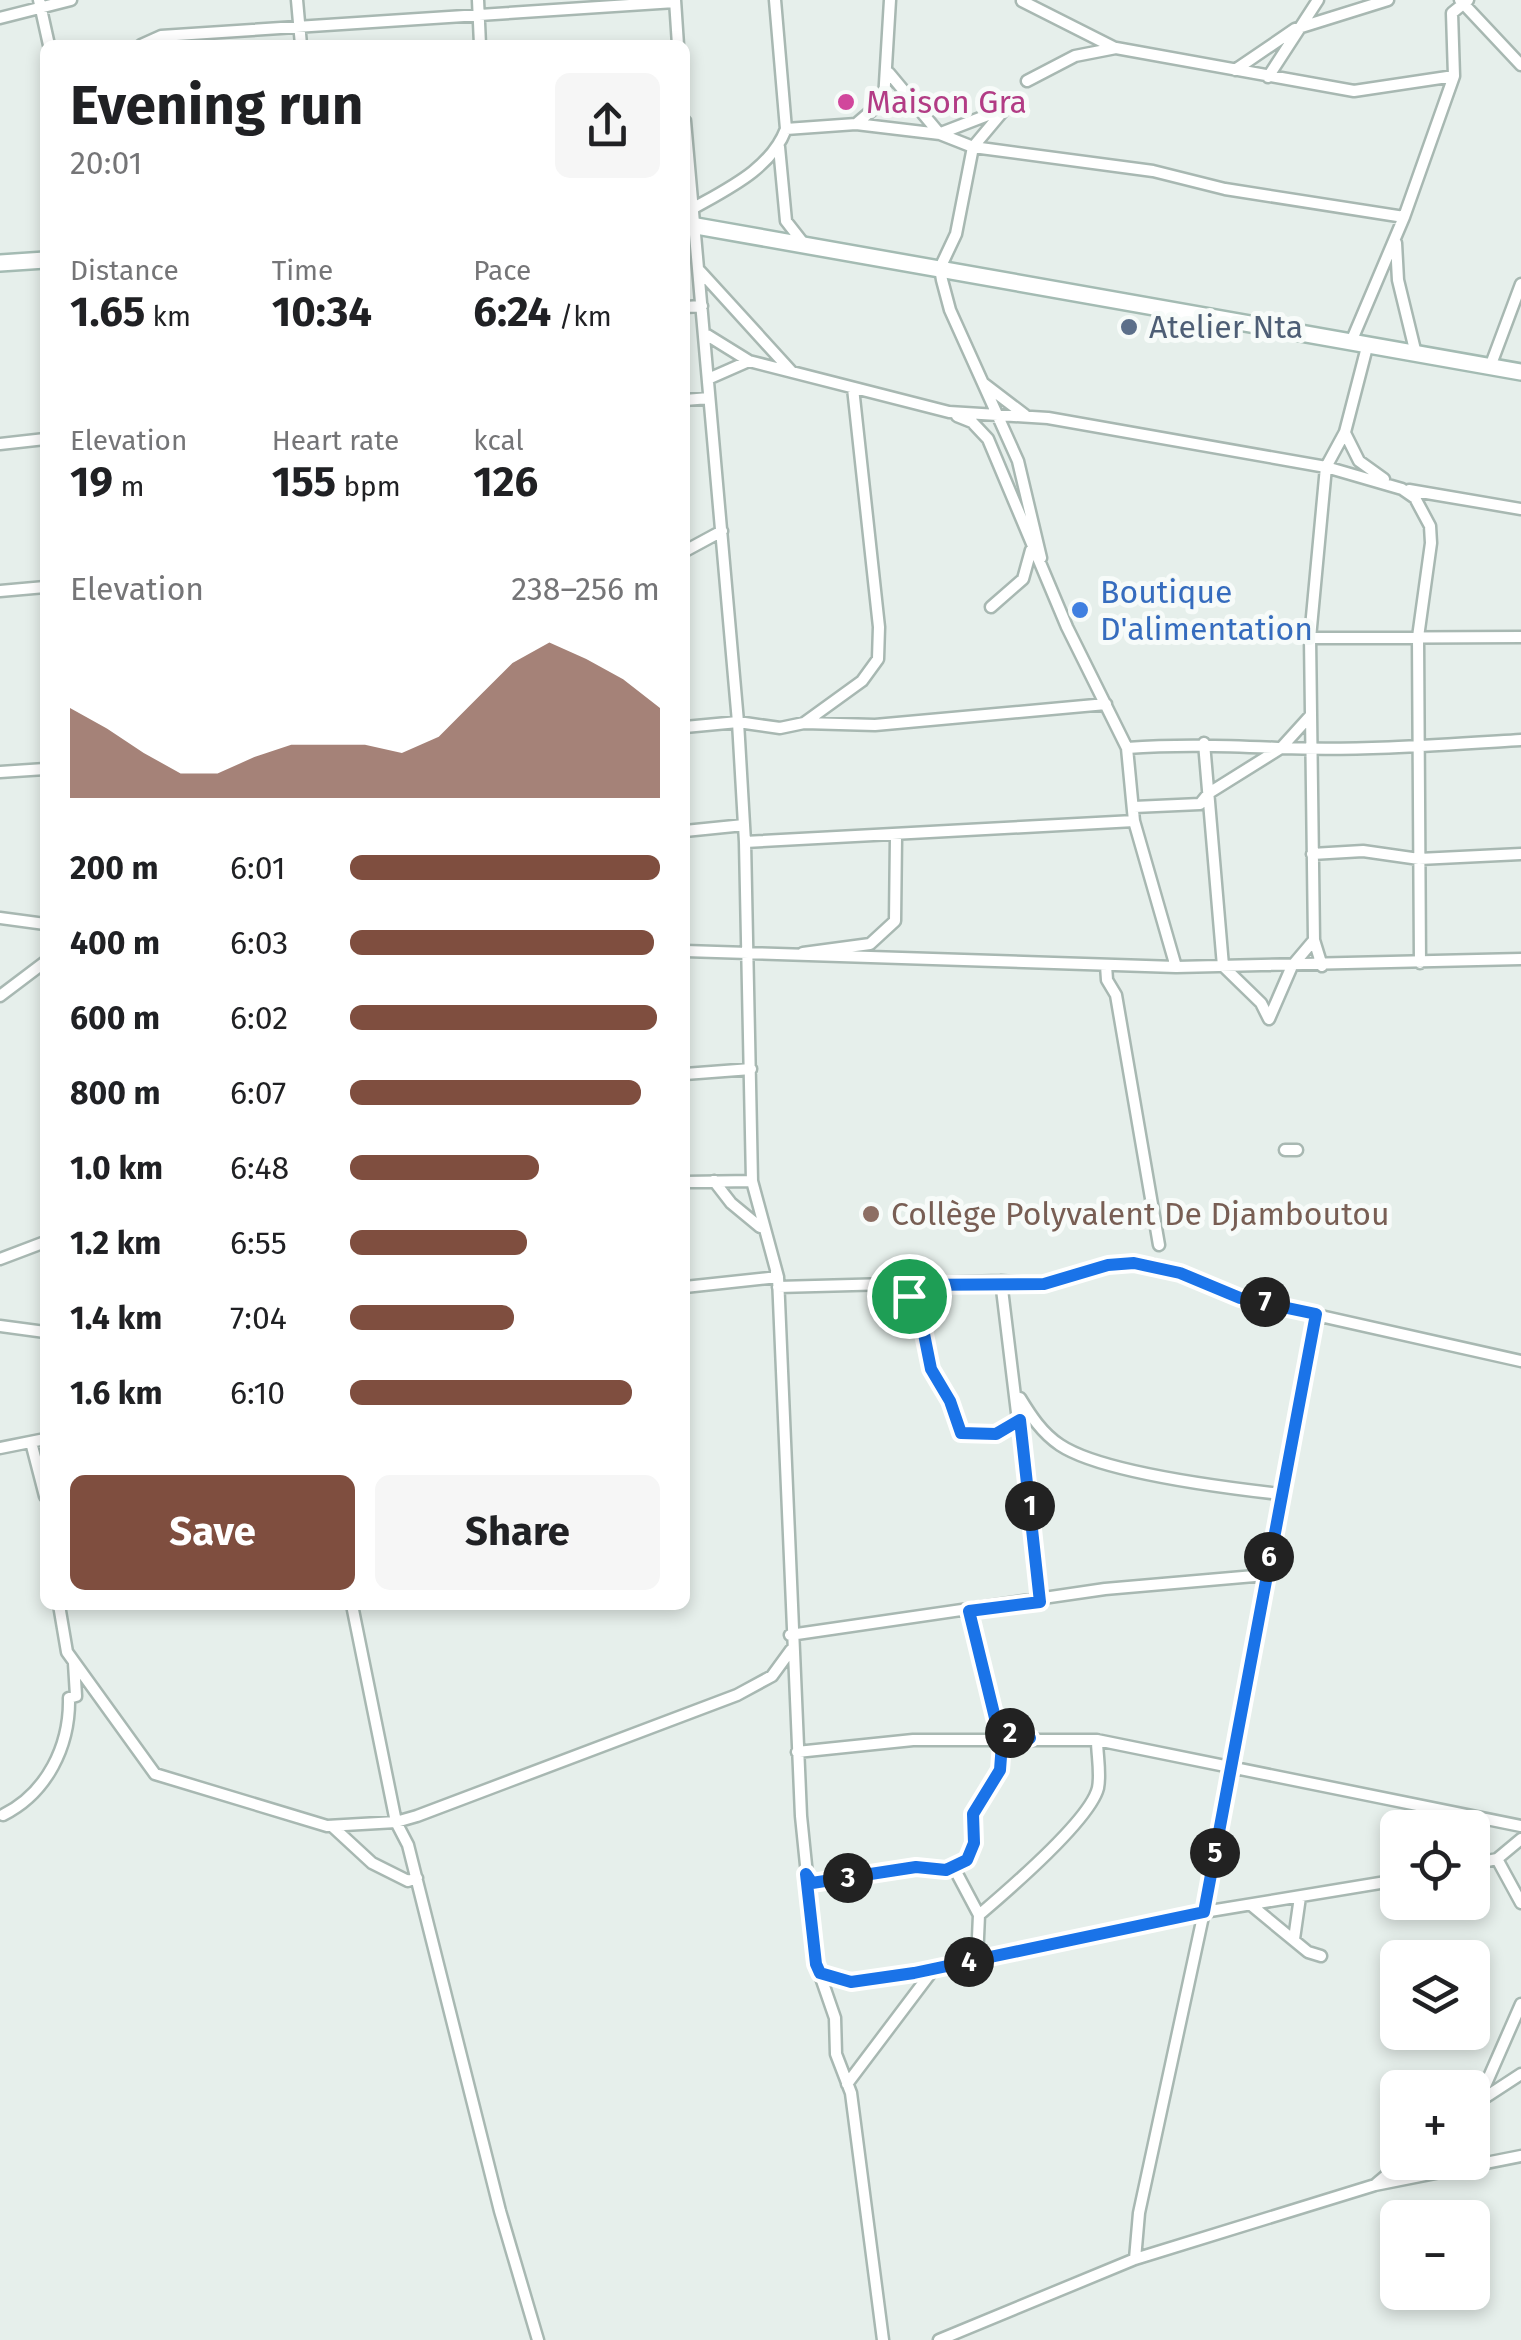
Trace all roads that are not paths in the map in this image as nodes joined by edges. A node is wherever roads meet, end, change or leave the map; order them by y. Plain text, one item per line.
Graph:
1 (71, 0) edge
2 (297, 0) edge
3 (478, 0) edge
4 (774, 0) edge
5 (890, 0) edge
6 (1005, 0) edge
7 (1318, 0) edge
8 (1388, 0) edge
9 (675, 1) edge
10 (1024, 1) edge
11 (1464, 1) edge
12 (40, 6) edge
13 (478, 14) junction
14 (0, 18) edge
15 (299, 26) junction
16 (1296, 29) junction
17 (48, 40) edge
18 (152, 40) edge
19 (300, 40) edge
20 (480, 40) edge
21 (678, 40) edge
22 (1116, 48) junction
23 (1521, 66) edge
24 (1234, 70) junction
25 (889, 73) junction
26 (1454, 76) junction
27 (1268, 77) junction
28 (1027, 80) dead end
29 (856, 124) junction
30 (786, 129) junction
31 (940, 134) junction
32 (780, 147) junction
33 (973, 147) junction
34 (1404, 216) junction
35 (690, 219) edge
36 (1395, 236) junction
37 (805, 244) junction
38 (40, 260) edge
39 (0, 263) edge
40 (940, 268) junction
41 (700, 272) junction
42 (1521, 284) edge
43 (702, 306) junction
44 (690, 307) edge
45 (707, 335) junction
46 (1351, 342) junction
47 (1368, 346) junction
48 (1416, 354) junction
49 (749, 362) junction
50 (1490, 367) junction
51 (792, 372) junction
52 (1521, 372) edge
53 (708, 378) junction
54 (981, 382) junction
55 (853, 388) junction
56 (710, 398) junction
57 (690, 400) edge
58 (949, 412) junction
59 (995, 414) junction
60 (1026, 415) junction
61 (1345, 432) junction
62 (40, 440) edge
63 (0, 444) edge
64 (1326, 467) junction
65 (1402, 489) junction
66 (1521, 509) edge
67 (722, 532) junction
68 (1030, 541) junction
69 (690, 548) edge
70 (1041, 566) junction
71 (40, 587) edge
72 (0, 591) edge
73 (990, 606) dead end
74 (1521, 636) edge
75 (1418, 637) junction
76 (1310, 638) junction
77 (1106, 704) junction
78 (1310, 716) junction
79 (738, 722) junction
80 (804, 723) junction
81 (690, 727) edge
82 (1521, 740) edge
83 (1204, 742) junction
84 (1312, 747) junction
85 (1417, 747) junction
86 (1126, 748) junction
87 (1281, 748) junction
88 (40, 769) edge
89 (0, 772) edge
90 (1208, 793) junction
91 (1134, 806) junction
92 (1134, 822) junction
93 (744, 825) junction
94 (690, 830) edge
95 (896, 837) junction
96 (745, 842) junction
97 (1420, 842) junction
98 (1312, 854) junction
99 (1521, 854) edge
100 (1445, 855) junction
101 (1419, 858) junction
102 (0, 918) edge
103 (40, 923) edge
104 (1314, 940) junction
105 (690, 951) edge
106 (748, 953) junction
107 (792, 956) junction
108 (1521, 959) edge
109 (1420, 962) junction
110 (1106, 965) junction
111 (40, 966) edge
112 (1224, 966) junction
113 (1292, 966) junction
114 (1322, 966) junction
115 (1176, 967) junction
116 (0, 996) edge
117 (750, 1069) junction
118 (690, 1074) edge
119 (714, 1181) junction
120 (750, 1181) junction
121 (690, 1182) edge
122 (760, 1227) junction
123 (40, 1244) edge
124 (1159, 1245) dead end
125 (0, 1260) edge
126 (1000, 1281) junction
127 (778, 1282) junction
128 (906, 1285) junction
129 (690, 1287) edge
130 (1316, 1314) junction
131 (0, 1326) edge
132 (40, 1331) edge
133 (1521, 1361) edge
134 (1017, 1392) junction
135 (1020, 1420) junction
136 (40, 1440) edge
137 (31, 1442) junction
138 (0, 1448) edge
139 (40, 1477) edge
140 (1280, 1494) junction
141 (1266, 1575) junction
142 (1040, 1602) junction
143 (59, 1610) edge
144 (353, 1610) edge
145 (969, 1611) junction
146 (790, 1635) junction
147 (791, 1650) junction
148 (74, 1662) junction
149 (1030, 1738) junction
150 (1096, 1740) junction
151 (1002, 1743) junction
152 (796, 1752) junction
153 (1228, 1769) junction
154 (3, 1814) dead end
155 (396, 1822) junction
156 (332, 1826) junction
157 (1521, 1826) edge
158 (1521, 1839) edge
159 (1497, 1858) junction
160 (1490, 1860) edge
161 (954, 1868) junction
162 (806, 1874) junction
163 (417, 1878) junction
164 (1380, 1883) edge
165 (1300, 1897) junction
166 (1521, 1903) edge
167 (1251, 1905) junction
168 (1204, 1912) junction
169 (979, 1915) junction
170 (1294, 1938) junction
171 (1320, 1956) dead end
172 (978, 1960) junction
173 (933, 1970) junction
174 (820, 1973) junction
175 (1521, 2004) edge
176 (1490, 2071) edge
177 (1521, 2074) edge
178 (847, 2084) junction
179 (1490, 2094) edge
180 (1521, 2156) edge
181 (1381, 2180) edge
182 (1375, 2185) junction
183 (1135, 2259) junction
184 (538, 2340) edge
185 (883, 2340) edge
186 (939, 2340) edge

1 - 12 street
2 - 15 street
3 - 13 street
4 - 30 street
5 - 25 street
6 - 10 street
7 - 16 street
8 - 16 street
9 - 13 street
9 - 21 street
10 - 22 street
11 - 23 street
11 - 26 street
12 - 14 street
12 - 17 street
13 - 15 street
13 - 20 street
15 - 18 street
15 - 19 street
16 - 24 street
16 - 27 street
22 - 24 street
22 - 28 street
24 - 27 street
25 - 29 street
25 - 31 street
26 - 27 street
26 - 34 street
29 - 30 street
29 - 31 street
30 - 32 street
31 - 33 street
31 - 33 street
32 - 35 street
32 - 37 street
33 - 34 street
33 - 40 street
34 - 36 street
35 - 37 main road
35 - 41 street
36 - 46 street
36 - 48 street
37 - 40 main road
38 - 39 main road
40 - 46 main road
40 - 54 street
41 - 43 street
41 - 51 street
42 - 50 street
43 - 44 street
43 - 45 street
45 - 49 street
45 - 53 street
46 - 47 main road
47 - 48 main road
47 - 61 street
48 - 50 main road
49 - 51 street
49 - 53 street
50 - 52 main road
51 - 55 street
53 - 56 street
54 - 59 street
54 - 60 street
55 - 58 street
55 - 80 street
56 - 57 street
56 - 67 street
58 - 59 street
58 - 68 street
59 - 60 street
59 - 70 street
60 - 64 street
61 - 64 street
61 - 65 street
62 - 63 street
64 - 65 street
64 - 76 street
65 - 66 street
65 - 75 street
67 - 69 street
67 - 79 street
68 - 70 street
68 - 73 street
70 - 77 street
71 - 72 street
74 - 75 street
75 - 76 street
75 - 85 street
76 - 78 street
77 - 80 street
77 - 86 street
78 - 84 street
78 - 87 street
79 - 80 street
79 - 81 street
79 - 93 street
82 - 85 street
83 - 86 street
83 - 87 street
83 - 90 street
84 - 85 street
84 - 87 street
84 - 98 street
85 - 97 street
86 - 91 street
87 - 90 street
88 - 89 street
90 - 91 street
90 - 112 street
91 - 92 street
92 - 95 street
92 - 115 street
93 - 94 street
93 - 96 street
95 - 96 street
95 - 107 street
96 - 106 street
97 - 100 street
97 - 101 street
98 - 101 street
98 - 104 street
99 - 100 street
100 - 101 street
101 - 109 street
102 - 103 street
104 - 113 street
104 - 114 street
105 - 106 street
106 - 107 street
106 - 117 street
107 - 110 street
108 - 109 street
109 - 114 street
110 - 115 street
110 - 124 street
111 - 116 street
112 - 113 street
112 - 113 street
112 - 115 street
113 - 114 street
117 - 118 street
117 - 120 street
119 - 120 street
119 - 121 street
119 - 122 street
120 - 122 street
120 - 127 street
122 - 127 street
123 - 125 street
126 - 128 street
126 - 130 street
126 - 134 street
127 - 128 street
127 - 129 street
127 - 146 street
128 - 135 street
130 - 133 street
130 - 140 street
131 - 132 street
134 - 135 street
134 - 140 street
135 - 142 street
136 - 137 street
137 - 138 street
137 - 139 street
140 - 141 street
141 - 142 street
141 - 153 street
142 - 145 street
143 - 148 street
144 - 155 street
145 - 146 street
145 - 149 street
146 - 147 street
147 - 152 street
147 - 155 street
148 - 154 street
148 - 156 street
149 - 150 street
149 - 151 street
150 - 153 street
150 - 169 street
151 - 152 street
151 - 161 street
152 - 162 street
153 - 157 street
153 - 168 street
155 - 156 street
155 - 163 street
156 - 163 street
158 - 159 street
159 - 160 street
159 - 166 street
161 - 162 street
161 - 169 street
162 - 174 street
163 - 184 street
164 - 165 street
165 - 167 street
165 - 170 street
167 - 168 street
167 - 170 street
168 - 172 street
168 - 183 street
169 - 172 street
170 - 171 street
172 - 173 street
173 - 174 street
173 - 178 street
174 - 178 street
175 - 176 street
177 - 179 street
178 - 185 street
180 - 182 street
181 - 182 street
182 - 183 street
183 - 186 street

